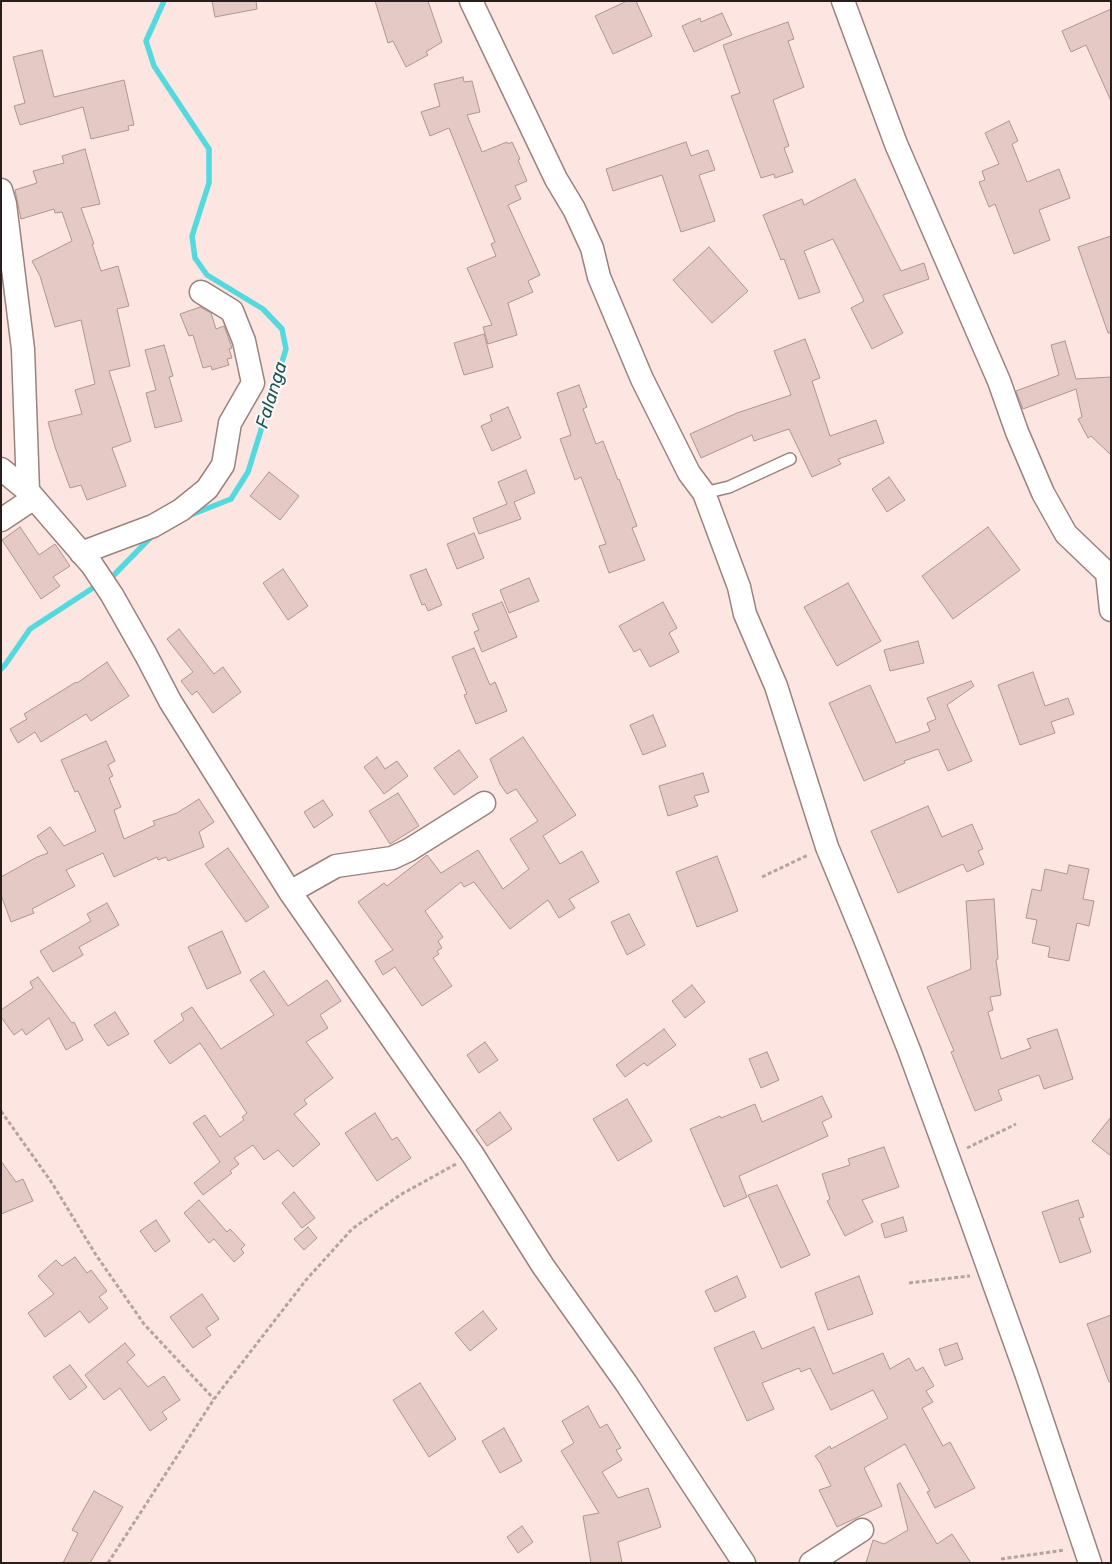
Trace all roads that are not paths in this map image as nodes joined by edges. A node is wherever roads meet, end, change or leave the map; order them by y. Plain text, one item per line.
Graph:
1 (472, 1) edge
2 (843, 1) edge
3 (1, 190) edge
4 (201, 292) dead end
5 (790, 459) dead end
6 (1, 469) edge
7 (704, 493) junction
8 (31, 495) junction
9 (1, 520) edge
10 (86, 559) junction
11 (1109, 575) edge
12 (1111, 610) edge
13 (484, 803) dead end
14 (290, 892) junction
15 (862, 1530) dead end
16 (1088, 1555) edge
17 (744, 1563) edge
18 (811, 1563) edge

1 - 7 street
2 - 11 street
3 - 8 street
4 - 10 street
5 - 7 lane
6 - 8 street
7 - 16 street
8 - 9 street
8 - 10 street
10 - 14 street
11 - 12 street
13 - 14 street
14 - 17 street
15 - 18 street

